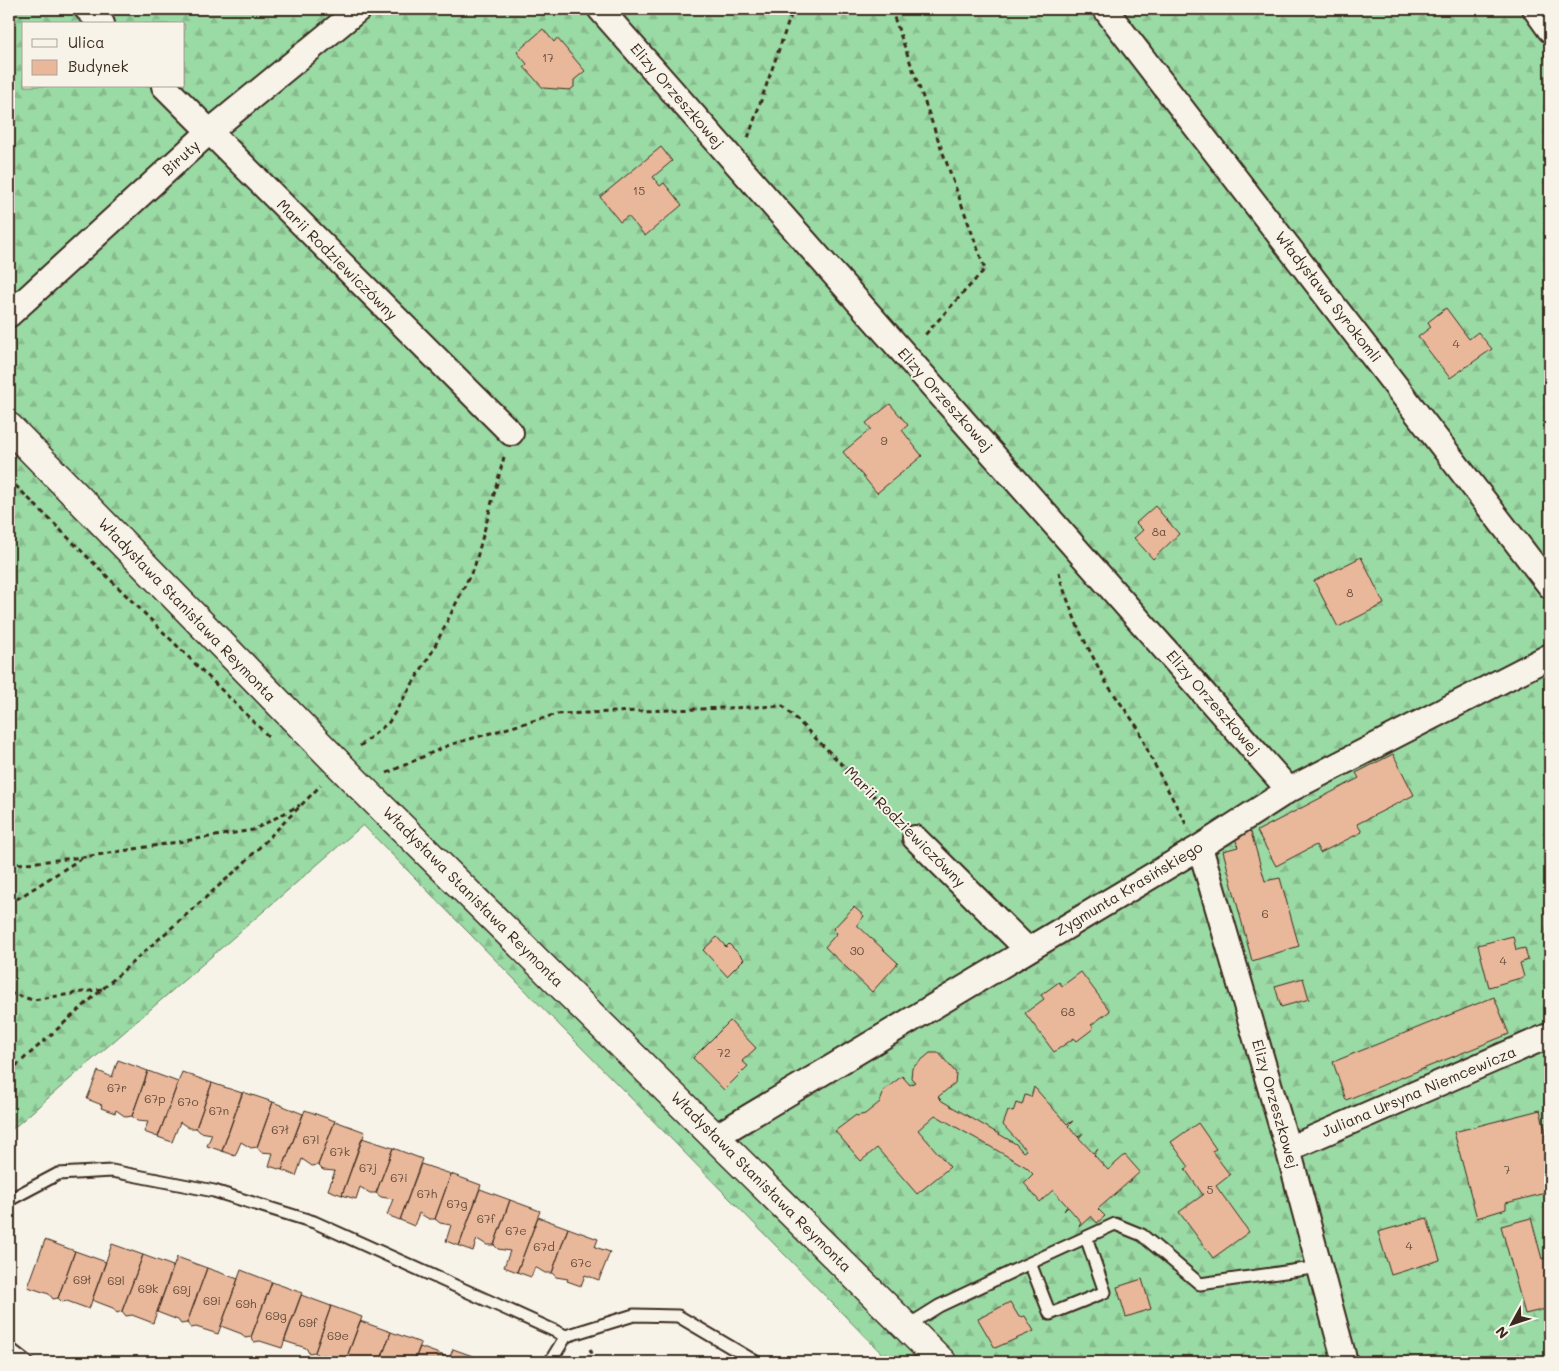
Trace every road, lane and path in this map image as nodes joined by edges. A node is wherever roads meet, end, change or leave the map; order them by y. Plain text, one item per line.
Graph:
1 (87, 9) edge
2 (359, 9) edge
3 (600, 9) edge
4 (793, 9) edge
5 (891, 9) edge
6 (1105, 9) edge
7 (1536, 9) edge
8 (100, 22) edge
9 (1550, 30) edge
10 (166, 88) edge
11 (209, 132) junction
12 (738, 166) junction
13 (9, 315) edge
14 (906, 356) junction
15 (9, 427) edge
16 (511, 433) joint
17 (1058, 568) dead end
18 (1550, 586) edge
19 (1550, 656) edge
20 (348, 774) junction
21 (1289, 790) junction
22 (302, 803) junction
23 (915, 838) joint
24 (1200, 847) junction
25 (84, 856) junction
26 (9, 865) edge
27 (9, 904) edge
28 (1027, 949) junction
29 (102, 989) junction
30 (9, 992) edge
31 (1550, 1035) edge
32 (9, 1072) edge
33 (715, 1137) junction
34 (1288, 1149) junction
35 (9, 1200) edge
36 (1086, 1237) junction
37 (1030, 1263) junction
38 (1320, 1267) junction
39 (907, 1326) junction
40 (566, 1336) junction
41 (9, 1348) edge
42 (27, 1362) edge
43 (550, 1362) edge
44 (756, 1362) edge
45 (942, 1362) edge
46 (1345, 1362) edge

1 - 8 street
2 - 11 street, Biruty
3 - 12 street, Elizy Orzeszkowej
4 - 12 path
5 - 14 path
6 - 18 street, Władysława Syrokomli
7 - 9 street
10 - 11 street, Marii Rodziewiczówny
11 - 13 street, Biruty
11 - 16 street, Marii Rodziewiczówny
12 - 14 street, Elizy Orzeszkowej
14 - 21 street, Elizy Orzeszkowej
15 - 20 street, Władysława Stanisława Reymonta
16 - 20 path
17 - 24 path
19 - 21 street, Zygmunta Krasińskiego
20 - 22 path
20 - 23 path, Marii Rodziewiczówny
20 - 33 street, Władysława Stanisława Reymonta
21 - 24 street, Zygmunta Krasińskiego
22 - 25 path
22 - 29 path
23 - 28 street, Marii Rodziewiczówny
24 - 28 street, Zygmunta Krasińskiego
24 - 34 street, Elizy Orzeszkowej
25 - 26 path
25 - 27 path
28 - 33 street, Zygmunta Krasińskiego
29 - 30 path
29 - 32 path
31 - 34 street, Juliana Ursyna Niemcewicza
33 - 39 street, Władysława Stanisława Reymonta
34 - 38 street, Elizy Orzeszkowej
35 - 40 lane
36 - 37 lane
36 - 37 lane
36 - 38 lane
37 - 39 lane
38 - 46 street, Elizy Orzeszkowej
39 - 45 street, Władysława Stanisława Reymonta
40 - 43 lane
40 - 44 lane
41 - 42 lane

